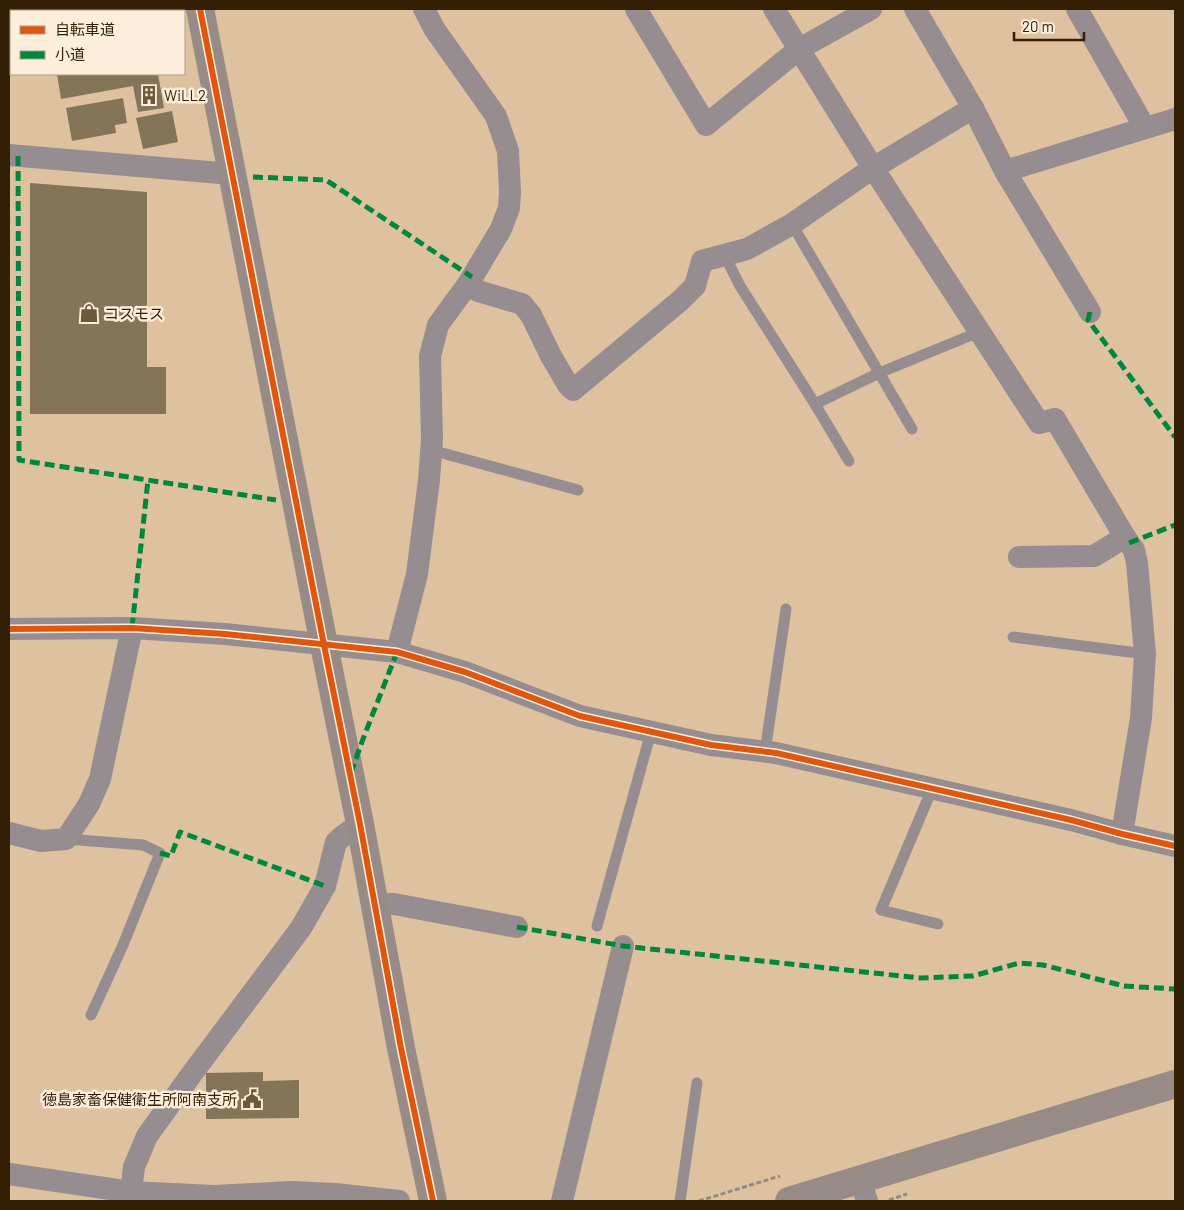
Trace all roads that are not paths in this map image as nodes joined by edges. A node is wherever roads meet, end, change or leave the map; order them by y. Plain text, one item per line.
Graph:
1 (200, 9) edge
2 (424, 9) edge
3 (636, 9) edge
4 (774, 9) edge
5 (871, 9) edge
6 (915, 9) edge
7 (1077, 9) edge
8 (798, 48) junction
9 (973, 108) junction
10 (1175, 119) edge
11 (1145, 128) junction
12 (9, 155) edge
13 (873, 168) junction
14 (1006, 171) junction
15 (232, 174) junction
16 (792, 224) junction
17 (725, 256) junction
18 (468, 284) junction
19 (1090, 312) dead end
20 (979, 332) junction
21 (879, 373) junction
22 (815, 404) junction
23 (912, 429) dead end
24 (431, 450) junction
25 (849, 461) dead end
26 (578, 490) dead end
27 (1125, 537) junction
28 (1019, 557) dead end
29 (786, 609) dead end
30 (132, 628) junction
31 (9, 629) edge
32 (1013, 637) dead end
33 (324, 645) junction
34 (397, 652) junction
35 (1146, 654) junction
36 (651, 732) junction
37 (765, 752) junction
38 (932, 789) junction
39 (360, 824) junction
40 (9, 833) edge
41 (1122, 834) junction
42 (66, 839) junction
43 (1175, 846) edge
44 (375, 904) junction
45 (938, 924) dead end
46 (597, 926) dead end
47 (517, 927) dead end
48 (623, 946) dead end
49 (91, 1015) dead end
50 (697, 1083) dead end
51 (1175, 1084) edge
52 (9, 1174) edge
53 (864, 1191) edge
54 (132, 1192) junction
55 (214, 1198) edge
56 (802, 1199) edge
57 (399, 1201) edge
58 (433, 1201) edge
59 (562, 1201) edge
60 (680, 1201) edge

1 - 15 street
2 - 18 street
3 - 8 street
4 - 8 street
5 - 8 street
6 - 9 street
7 - 11 street
8 - 13 street
9 - 13 street
9 - 14 street
10 - 11 street
11 - 14 street
12 - 15 street
13 - 16 street
13 - 20 street
14 - 19 street
15 - 33 street
16 - 17 street
16 - 21 lane
17 - 18 street
17 - 22 lane
18 - 24 street
20 - 21 lane
20 - 27 street
21 - 22 lane
21 - 23 lane
22 - 25 lane
24 - 26 lane
24 - 34 street
27 - 28 street
27 - 35 street
29 - 37 lane
30 - 31 street
30 - 33 street
30 - 42 street
32 - 35 lane
33 - 34 street
33 - 39 street
34 - 36 street
35 - 41 street
36 - 37 street
36 - 46 lane
37 - 38 street
38 - 41 street
38 - 45 lane
39 - 44 street
39 - 54 street
40 - 42 street
41 - 43 street
42 - 49 lane
44 - 47 street
44 - 58 street
48 - 59 street
50 - 60 lane
51 - 53 street
52 - 54 street
53 - 56 street
54 - 55 street
55 - 57 street

